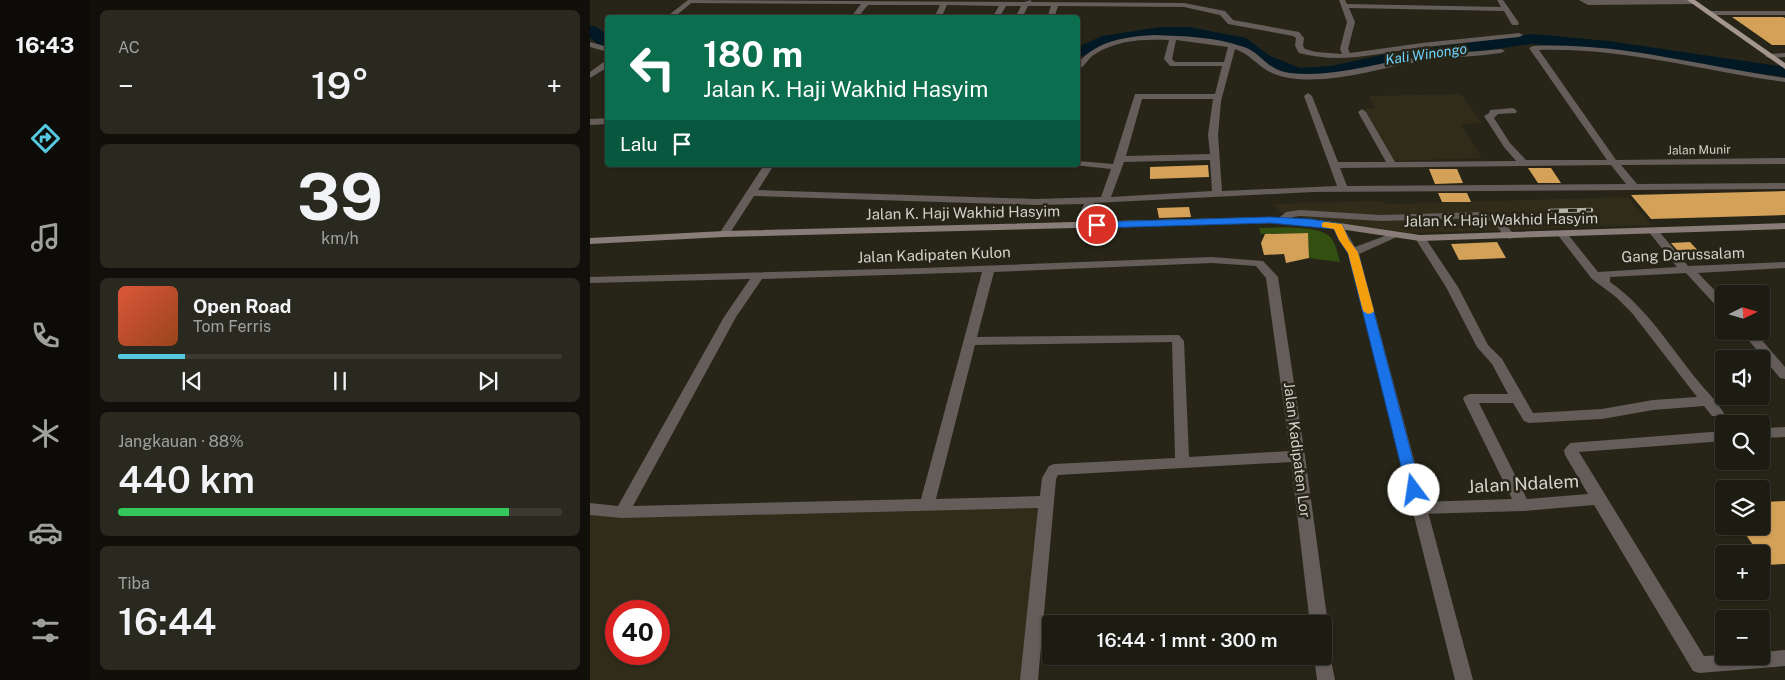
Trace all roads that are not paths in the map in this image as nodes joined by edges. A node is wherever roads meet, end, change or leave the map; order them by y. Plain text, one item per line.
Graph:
1 (691, 0) edge
2 (1500, 0) edge
3 (1582, 0) edge
4 (1691, 1) edge
5 (866, 2) edge
6 (1028, 2) edge
7 (1185, 3) edge
8 (1343, 3) edge
9 (944, 4) junction
10 (1003, 4) junction
11 (1055, 5) junction
12 (1397, 7) junction
13 (1506, 9) junction
14 (1709, 13) junction
15 (1785, 13) edge
16 (672, 15) edge
17 (855, 15) edge
18 (938, 15) edge
19 (998, 15) edge
20 (1020, 15) edge
21 (1051, 15) edge
22 (1400, 16) dead end
23 (1515, 23) dead end
24 (1519, 35) dead end
25 (1173, 37) junction
26 (590, 44) edge
27 (1232, 46) junction
28 (605, 49) edge
29 (1501, 51) dead end
30 (1769, 56) junction
31 (1785, 56) edge
32 (1347, 57) junction
33 (1080, 64) edge
34 (1228, 64) junction
35 (605, 65) edge
36 (1783, 65) edge
37 (590, 76) edge
38 (1785, 80) edge
39 (1308, 96) dead end
40 (1218, 98) junction
41 (1513, 111) dead end
42 (1362, 112) dead end
43 (590, 122) edge
44 (605, 122) edge
45 (1215, 157) junction
46 (1785, 161) edge
47 (1613, 162) junction
48 (1119, 163) junction
49 (1080, 164) edge
50 (1392, 164) junction
51 (1524, 164) junction
52 (1336, 165) junction
53 (768, 167) edge
54 (1785, 186) edge
55 (1634, 187) junction
56 (1343, 188) junction
57 (753, 193) junction
58 (1217, 194) junction
59 (1105, 200) junction
60 (1090, 201) junction
61 (1381, 218) junction
62 (1281, 220) junction
63 (1080, 225) junction
64 (1338, 226) junction
65 (1785, 226) edge
66 (1358, 229) junction
67 (1653, 230) junction
68 (724, 234) junction
69 (1562, 234) junction
70 (1394, 236) junction
71 (1510, 236) junction
72 (1420, 238) junction
73 (590, 241) edge
74 (1353, 252) junction
75 (1785, 265) edge
76 (989, 268) junction
77 (1687, 270) junction
78 (758, 276) junction
79 (1272, 277) joint
80 (590, 280) edge
81 (1600, 280) junction
82 (1715, 298) edge
83 (1755, 340) edge
84 (971, 341) junction
85 (1785, 375) edge
86 (1516, 398) junction
87 (1708, 401) junction
88 (1717, 413) dead end
89 (1785, 432) edge
90 (1770, 433) edge
91 (1715, 437) edge
92 (1298, 456) junction
93 (1182, 462) junction
94 (1600, 499) junction
95 (1047, 502) junction
96 (1523, 504) junction
97 (927, 505) junction
98 (590, 508) edge
99 (1419, 508) junction
100 (622, 512) junction
101 (1318, 615) edge
102 (1785, 658) edge
103 (1324, 665) edge
104 (1029, 680) edge
105 (1326, 680) edge
106 (1464, 680) edge

1 - 5 street
1 - 16 street
2 - 13 street
3 - 4 street
4 - 14 main road
5 - 9 street
5 - 17 street
6 - 10 street
6 - 11 street
6 - 20 street
7 - 11 street
7 - 32 street
8 - 12 street
8 - 32 street
9 - 10 street
9 - 18 street
10 - 19 street
11 - 21 street
12 - 13 street
12 - 22 street
13 - 23 street
14 - 15 street
14 - 30 main road
24 - 32 street
25 - 27 street
25 - 33 street
25 - 34 street
26 - 28 street
27 - 29 street
27 - 34 street
30 - 31 street
30 - 36 main road
34 - 40 street
35 - 37 street
38 - 47 street
39 - 52 street
40 - 45 street
40 - 48 street
41 - 51 street
42 - 50 street
43 - 44 street
45 - 48 street
45 - 58 street
46 - 47 street, Jalan Munir
47 - 51 street, Jalan Munir
47 - 55 street
48 - 49 street
48 - 59 street
50 - 51 street, Jalan Munir
50 - 52 street, Jalan Munir
52 - 56 street
53 - 57 street
54 - 55 street
55 - 56 street
56 - 58 street
57 - 60 street
57 - 68 street
58 - 59 street
59 - 60 street
60 - 63 street
61 - 62 street
61 - 66 street
61 - 71 street
62 - 63 main road, Jalan K. Haji Wakhid Hasyim
62 - 64 main road, Jalan K. Haji Wakhid Hasyim
63 - 68 main road, Jalan K. Haji Wakhid Hasyim
64 - 66 main road, Jalan K. Haji Wakhid Hasyim
64 - 74 street
65 - 67 main road, Jalan K. Haji Wakhid Hasyim
66 - 70 main road, Jalan K. Haji Wakhid Hasyim
67 - 69 main road, Jalan K. Haji Wakhid Hasyim
67 - 77 street
68 - 73 main road, Jalan K. Haji Wakhid Hasyim
69 - 71 main road, Jalan K. Haji Wakhid Hasyim
69 - 81 street
70 - 72 main road, Jalan K. Haji Wakhid Hasyim
70 - 74 street
71 - 72 main road, Jalan K. Haji Wakhid Hasyim
72 - 86 street
74 - 99 street
75 - 77 street, Gang Darussalam
76 - 78 street, Jalan Kadipaten Kulon
76 - 79 street, Jalan Kadipaten Kulon
76 - 84 street
77 - 81 street, Gang Darussalam
77 - 82 street
78 - 80 street, Jalan Kadipaten Kulon
78 - 100 street
79 - 92 street, Jalan Kadipaten Lor
81 - 87 street
83 - 85 street
84 - 93 street
84 - 97 street
86 - 87 street
86 - 96 street
87 - 88 street
89 - 90 street
91 - 94 street
92 - 93 street
92 - 101 street, Jalan Kadipaten Lor
93 - 95 street
94 - 96 street, Jalan Ndalem
94 - 102 street
95 - 97 street
95 - 104 street
96 - 99 street, Jalan Ndalem
97 - 100 street
98 - 100 street
99 - 106 street
103 - 105 street

